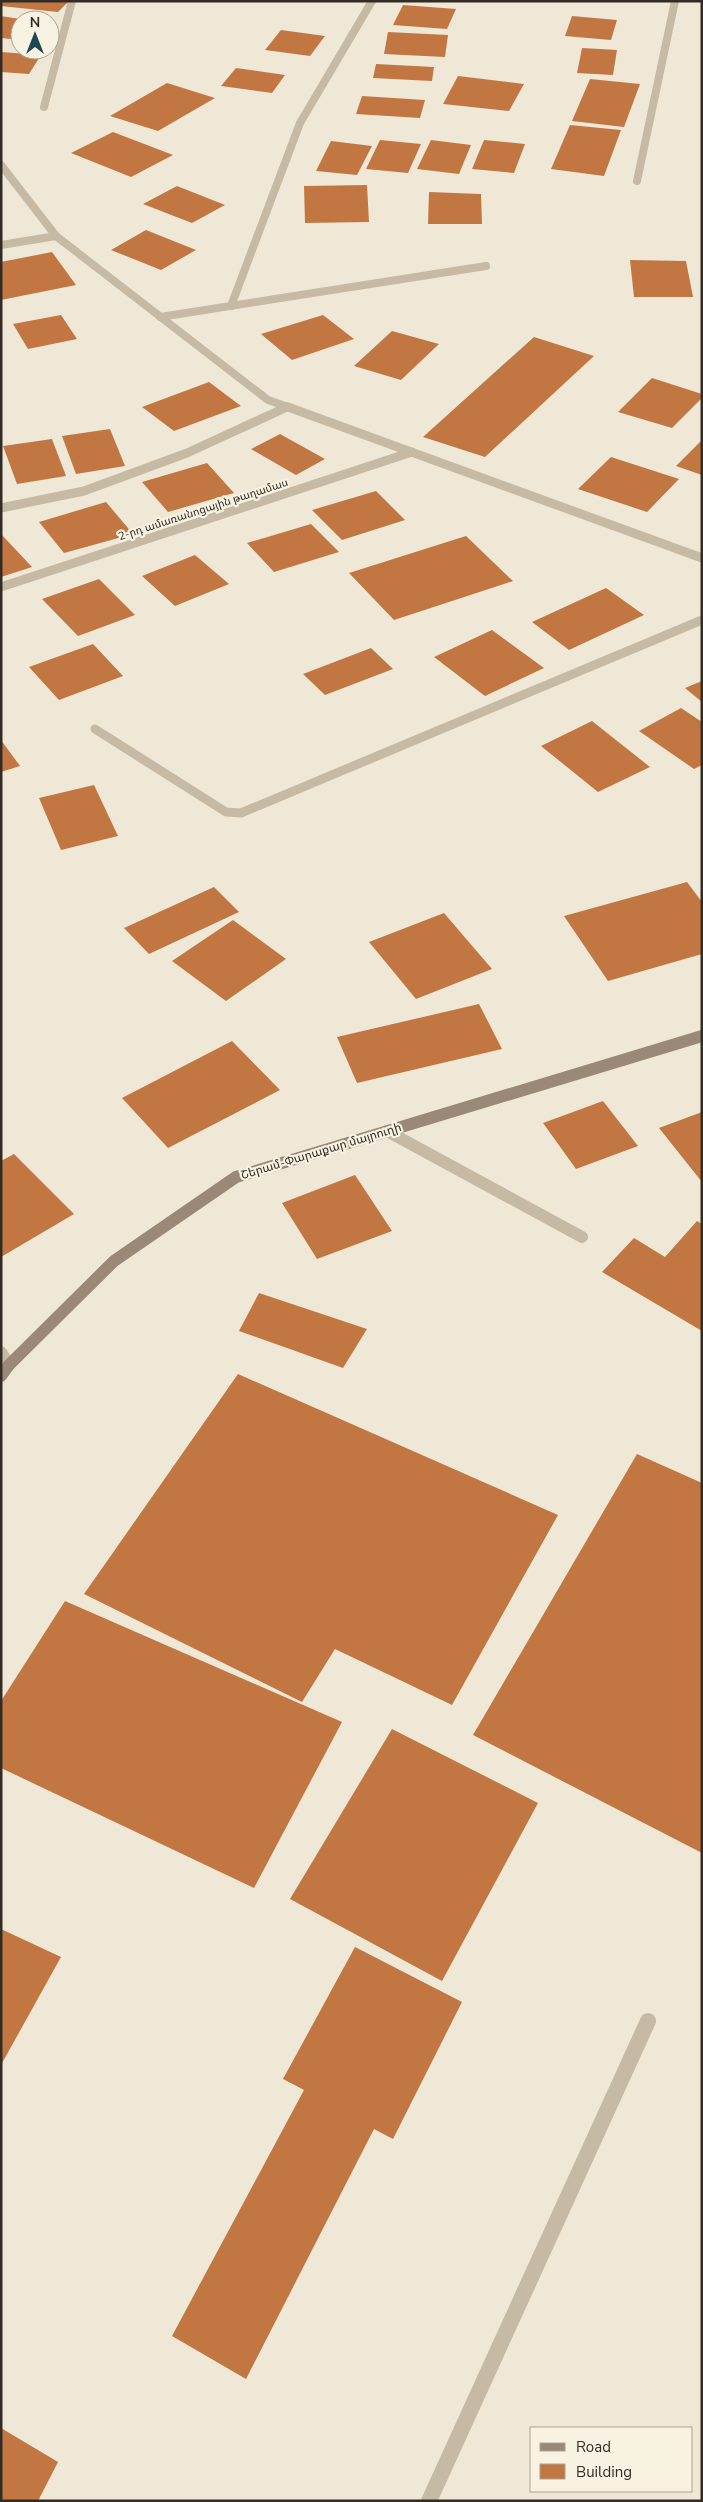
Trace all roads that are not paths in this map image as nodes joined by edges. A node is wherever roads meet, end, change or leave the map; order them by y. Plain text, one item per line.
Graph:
1 (72, 1) edge
2 (372, 1) edge
3 (675, 1) edge
4 (44, 107) dead end
5 (1, 165) edge
6 (637, 181) dead end
7 (56, 236) junction
8 (1, 245) edge
9 (486, 266) dead end
10 (231, 306) junction
11 (160, 317) junction
12 (287, 407) junction
13 (412, 452) junction
14 (1, 508) edge
15 (702, 558) edge
16 (1, 587) edge
17 (702, 620) edge
18 (95, 729) dead end
19 (702, 1036) edge
20 (387, 1131) junction
21 (582, 1237) dead end
22 (1, 1352) edge
23 (9, 1365) junction
24 (1, 1376) edge
25 (648, 2021) dead end
26 (429, 2501) edge

1 - 4 street
2 - 10 street
3 - 6 street
5 - 7 street
7 - 8 street
7 - 11 street
9 - 10 street
10 - 11 street
11 - 12 street
12 - 13 street
12 - 14 street
13 - 15 street
13 - 16 street, 2-րդ ամառանոցային թաղամաս
17 - 18 street
19 - 20 street, Շերամ-Փարաքար մայրուղի
20 - 21 street
20 - 23 street, Շերամ-Փարաքար մայրուղի
22 - 23 street
23 - 24 street, Շերամ-Փարաքար մայրուղի
25 - 26 street

